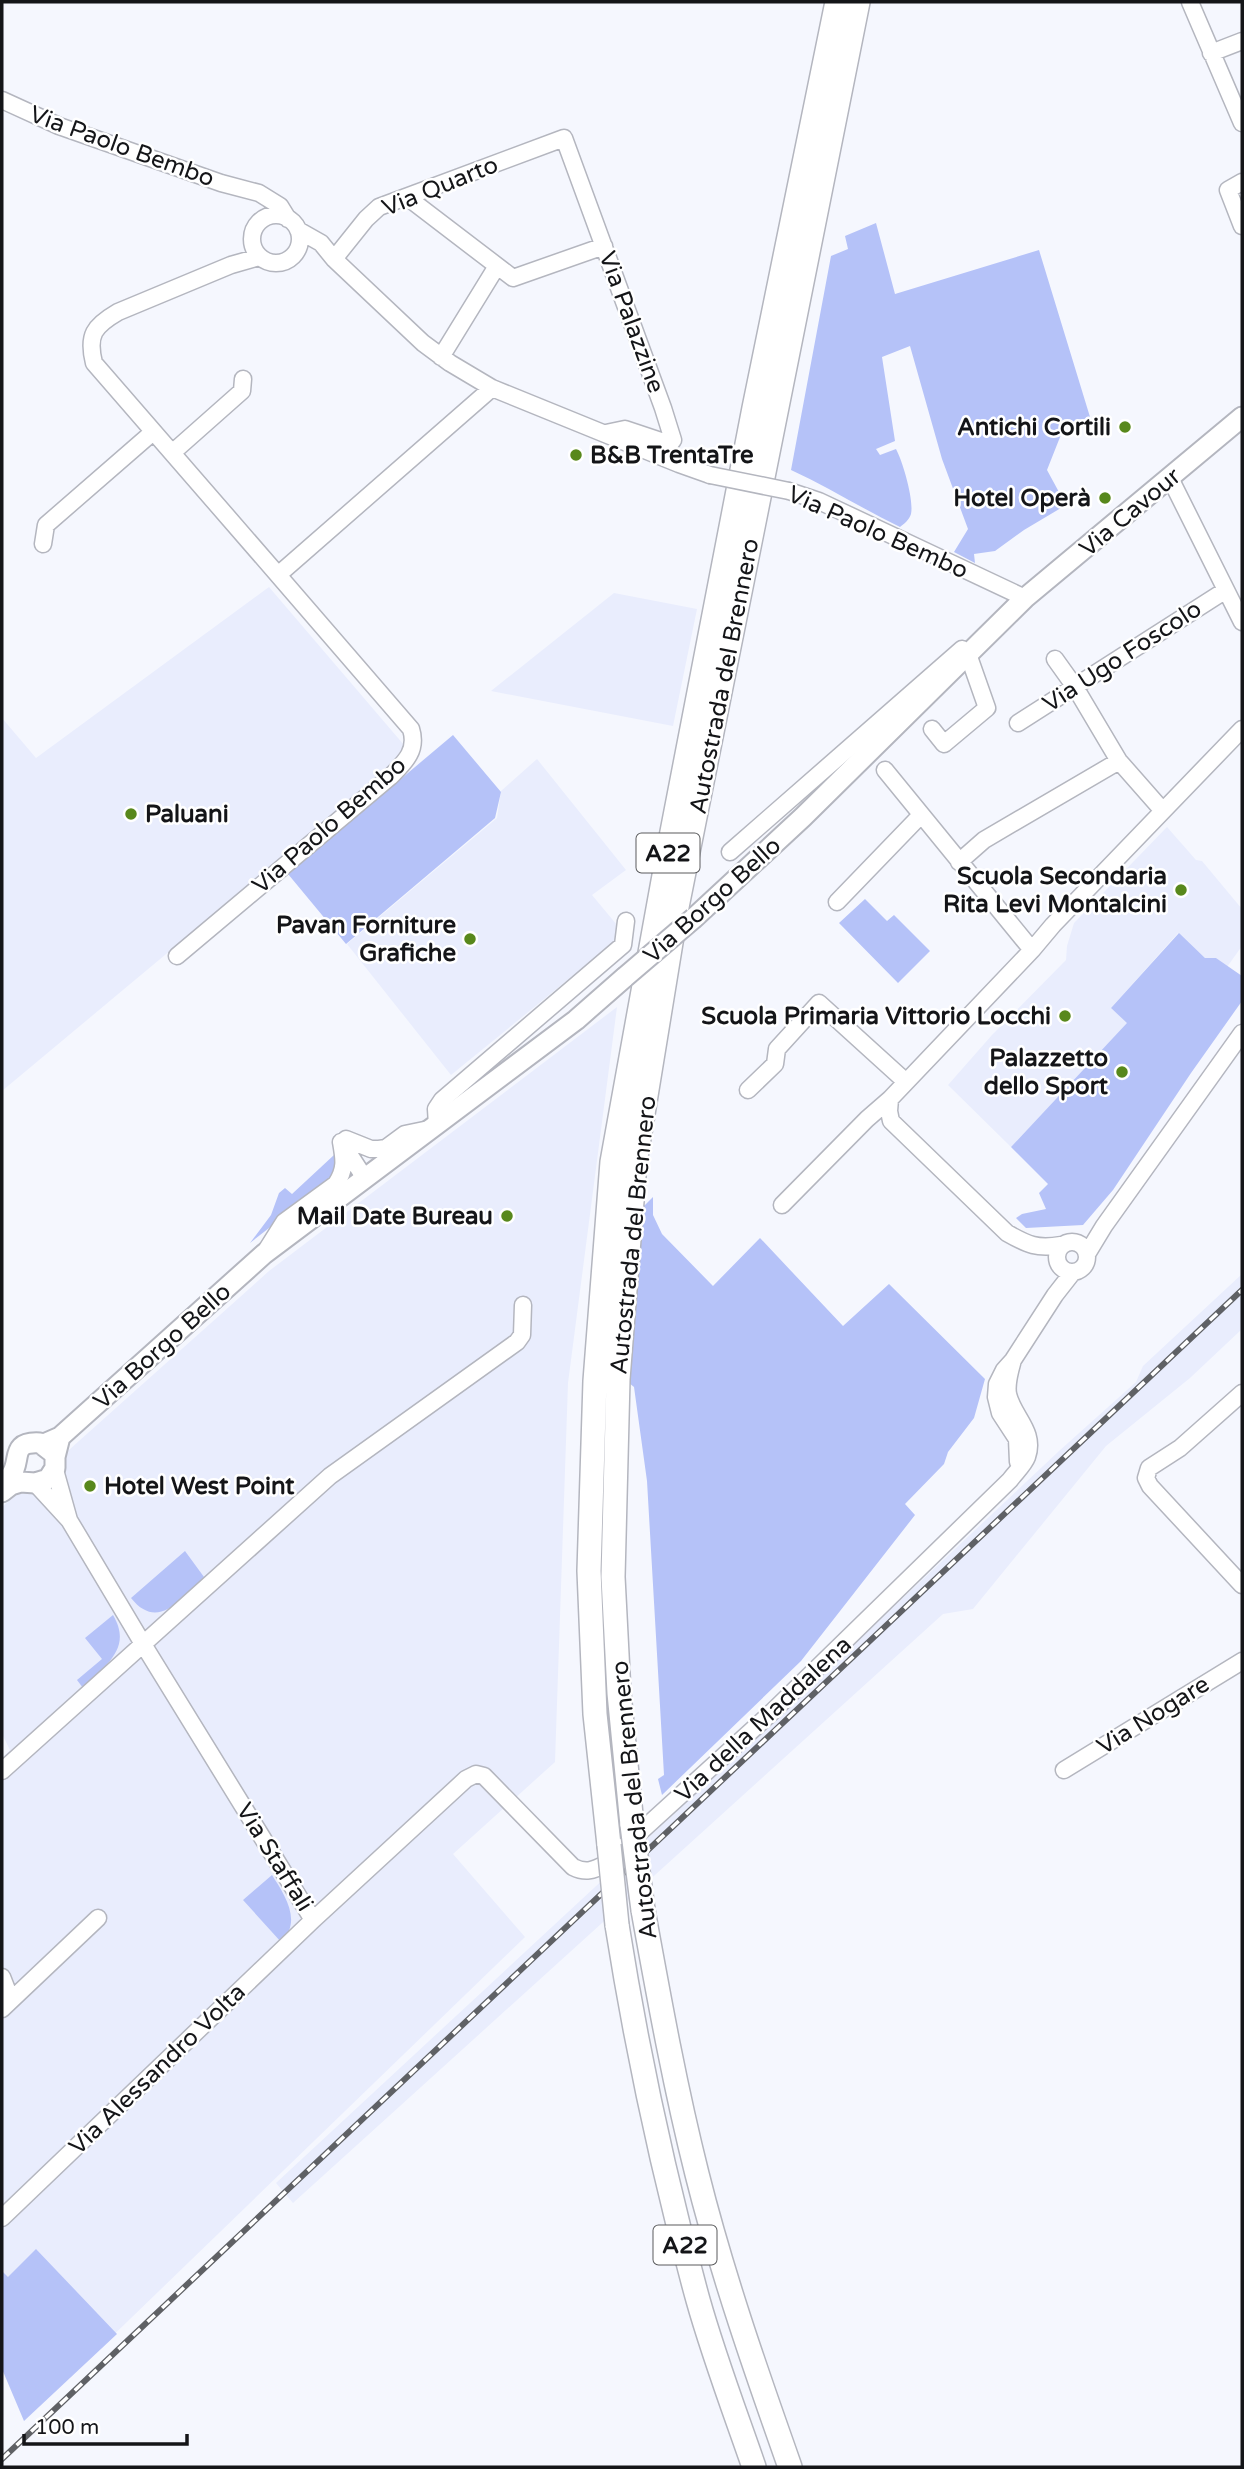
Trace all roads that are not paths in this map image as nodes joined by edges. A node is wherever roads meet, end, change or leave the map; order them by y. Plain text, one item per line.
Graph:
1 (836, 2) edge
2 (858, 2) edge
3 (1190, 2) edge
4 (1242, 41) edge
5 (1212, 53) junction
6 (2, 100) edge
7 (1242, 123) edge
8 (564, 138) joint
9 (1242, 182) edge
10 (243, 189) junction
11 (407, 197) junction
12 (259, 222) junction
13 (293, 224) junction
14 (1242, 226) edge
15 (604, 246) junction
16 (298, 248) junction
17 (255, 251) junction
18 (334, 259) junction
19 (497, 266) junction
20 (441, 357) junction
21 (243, 379) dead end
22 (492, 387) junction
23 (1242, 417) edge
24 (153, 432) junction
25 (606, 433) junction
26 (172, 453) junction
27 (1170, 478) junction
28 (43, 544) dead end
29 (278, 575) junction
30 (1226, 590) junction
31 (1021, 603) junction
32 (1242, 622) edge
33 (971, 651) junction
34 (1055, 659) dead end
35 (1075, 687) junction
36 (1018, 723) dead end
37 (932, 729) dead end
38 (1242, 729) edge
39 (1119, 761) junction
40 (885, 770) dead end
41 (1163, 811) junction
42 (921, 815) junction
43 (730, 852) dead end
44 (959, 862) junction
45 (837, 902) dead end
46 (626, 921) dead end
47 (1032, 950) junction
48 (177, 956) dead end
49 (1242, 1033) edge
50 (905, 1081) junction
51 (748, 1090) dead end
52 (890, 1099) junction
53 (434, 1127) junction
54 (343, 1140) junction
55 (369, 1173) junction
56 (782, 1205) dead end
57 (264, 1254) junction
58 (1069, 1256) junction
59 (523, 1305) dead end
60 (1242, 1393) edge
61 (53, 1452) junction
62 (15, 1466) junction
63 (2, 1483) edge
64 (33, 1483) junction
65 (2, 1492) edge
66 (69, 1520) junction
67 (1242, 1585) edge
68 (143, 1644) junction
69 (1242, 1661) edge
70 (1064, 1770) dead end
71 (2, 1771) edge
72 (476, 1773) joint
73 (99, 1919) dead end
74 (313, 1920) junction
75 (2, 1977) edge
76 (7, 2005) edge
77 (2, 2218) edge
78 (754, 2467) edge
79 (790, 2467) edge

1 - 78 highway, Autostrada del Brennero / A22, bridge
2 - 79 highway, Autostrada del Brennero / A22, bridge
3 - 5 street
4 - 5 street
5 - 7 street
6 - 10 street, Via Paolo Bembo
8 - 11 street, Via Quarto
8 - 15 street, Via Palazzine
9 - 14 street
10 - 12 street, Via Paolo Bembo
10 - 13 street, Via Paolo Bembo
11 - 18 street, Via Quarto
11 - 19 street
12 - 13 street
12 - 17 street
13 - 16 street
13 - 18 street, Via Paolo Bembo
15 - 19 street
15 - 25 street, Via Palazzine
16 - 17 street
16 - 18 street, Via Paolo Bembo
17 - 24 street, Via Paolo Bembo
18 - 20 street, Via Paolo Bembo
19 - 20 street
20 - 22 street, Via Paolo Bembo
21 - 26 street
22 - 25 street, Via Paolo Bembo
22 - 29 street
23 - 27 main road, Via Cavour
24 - 26 street, Via Paolo Bembo
24 - 28 street
25 - 31 street, Via Paolo Bembo, bridge
26 - 29 street, Via Paolo Bembo
27 - 30 street
27 - 31 main road, Via Cavour
29 - 48 street, Via Paolo Bembo
30 - 32 street
30 - 35 street, Via Ugo Foscolo
31 - 33 main road, Via Borgo Bello
33 - 37 street
33 - 43 street, Via Borgo Bello
33 - 53 main road, Via Borgo Bello, bridge
34 - 35 street
35 - 36 street, Via Ugo Foscolo
35 - 39 street
38 - 41 street
39 - 41 street
39 - 44 street
40 - 42 street
41 - 47 street
42 - 44 street
42 - 45 street
44 - 47 street
46 - 53 street, Via Borgo Bello
47 - 50 street
49 - 58 street
50 - 51 street
50 - 52 street
52 - 56 street
52 - 58 street
53 - 54 street, Via Borgo Bello
53 - 55 main road, Via Borgo Bello
54 - 55 street
54 - 57 street, Via Borgo Bello
55 - 57 main road, Via Borgo Bello
57 - 61 main road, Via Borgo Bello
58 - 72 street, Via della Maddalena
59 - 68 street
60 - 67 street
61 - 62 main road, Via Borgo Bello
61 - 64 main road, Via Borgo Bello
61 - 66 street, Via Staffali
62 - 63 main road, Via Borgo Bello
62 - 64 main road
64 - 65 main road, Via Borgo Bello
64 - 66 street, Via Staffali
66 - 68 street, Via Staffali
68 - 71 street
68 - 74 street, Via Staffali
69 - 70 street, Via Nogare
72 - 74 street, Via Staffali
73 - 76 street
74 - 77 street, Via Alessandro Volta
75 - 76 street

